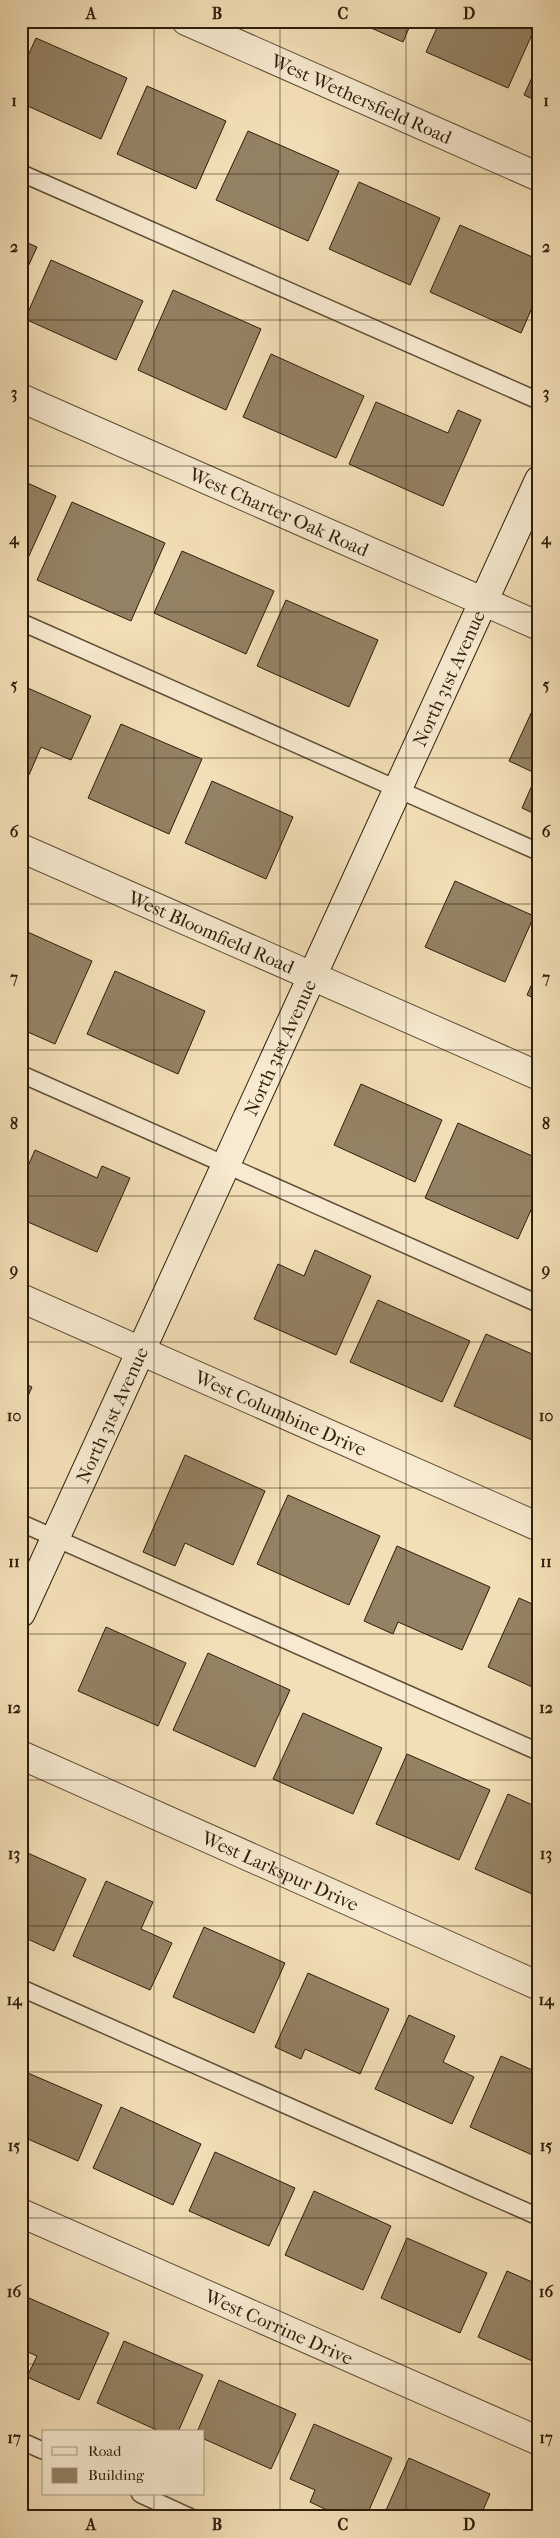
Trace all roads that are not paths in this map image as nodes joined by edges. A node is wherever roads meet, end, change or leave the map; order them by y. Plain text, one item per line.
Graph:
1 (186, 21) edge
2 (21, 173) edge
3 (539, 177) edge
4 (21, 398) edge
5 (539, 401) edge
6 (539, 480) edge
7 (484, 602) junction
8 (21, 622) edge
9 (539, 626) edge
10 (397, 789) junction
11 (21, 848) edge
12 (539, 852) edge
13 (314, 977) junction
14 (21, 1074) edge
15 (539, 1076) edge
16 (227, 1165) junction
17 (21, 1298) edge
18 (539, 1304) edge
19 (142, 1352) junction
20 (21, 1522) edge
21 (539, 1527) edge
22 (56, 1538) junction
23 (21, 1613) edge
24 (539, 1752) edge
25 (21, 1755) edge
26 (539, 1986) edge
27 (21, 1988) edge
28 (21, 2212) edge
29 (539, 2217) edge
30 (539, 2440) edge
31 (21, 2441) edge
32 (42, 2450) edge
33 (144, 2496) edge
34 (190, 2517) edge

1 - 3 street, West Wethersfield Road
2 - 5 lane
4 - 7 street, West Charter Oak Road
6 - 7 street, North 31st Avenue
7 - 9 street, West Charter Oak Road
7 - 10 street, North 31st Avenue
8 - 10 lane
10 - 12 lane
10 - 13 street, North 31st Avenue
11 - 13 street, West Bloomfield Road
13 - 15 street, West Bloomfield Road
13 - 16 street, North 31st Avenue
14 - 16 lane
16 - 18 lane
16 - 19 street, North 31st Avenue
17 - 19 street, West Columbine Drive
19 - 21 street, West Columbine Drive
19 - 22 street, North 31st Avenue
20 - 22 lane
22 - 23 street, North 31st Avenue
22 - 24 lane
25 - 26 street, West Larkspur Drive
27 - 29 lane
28 - 30 street, West Corrine Drive
31 - 32 lane
33 - 34 lane

